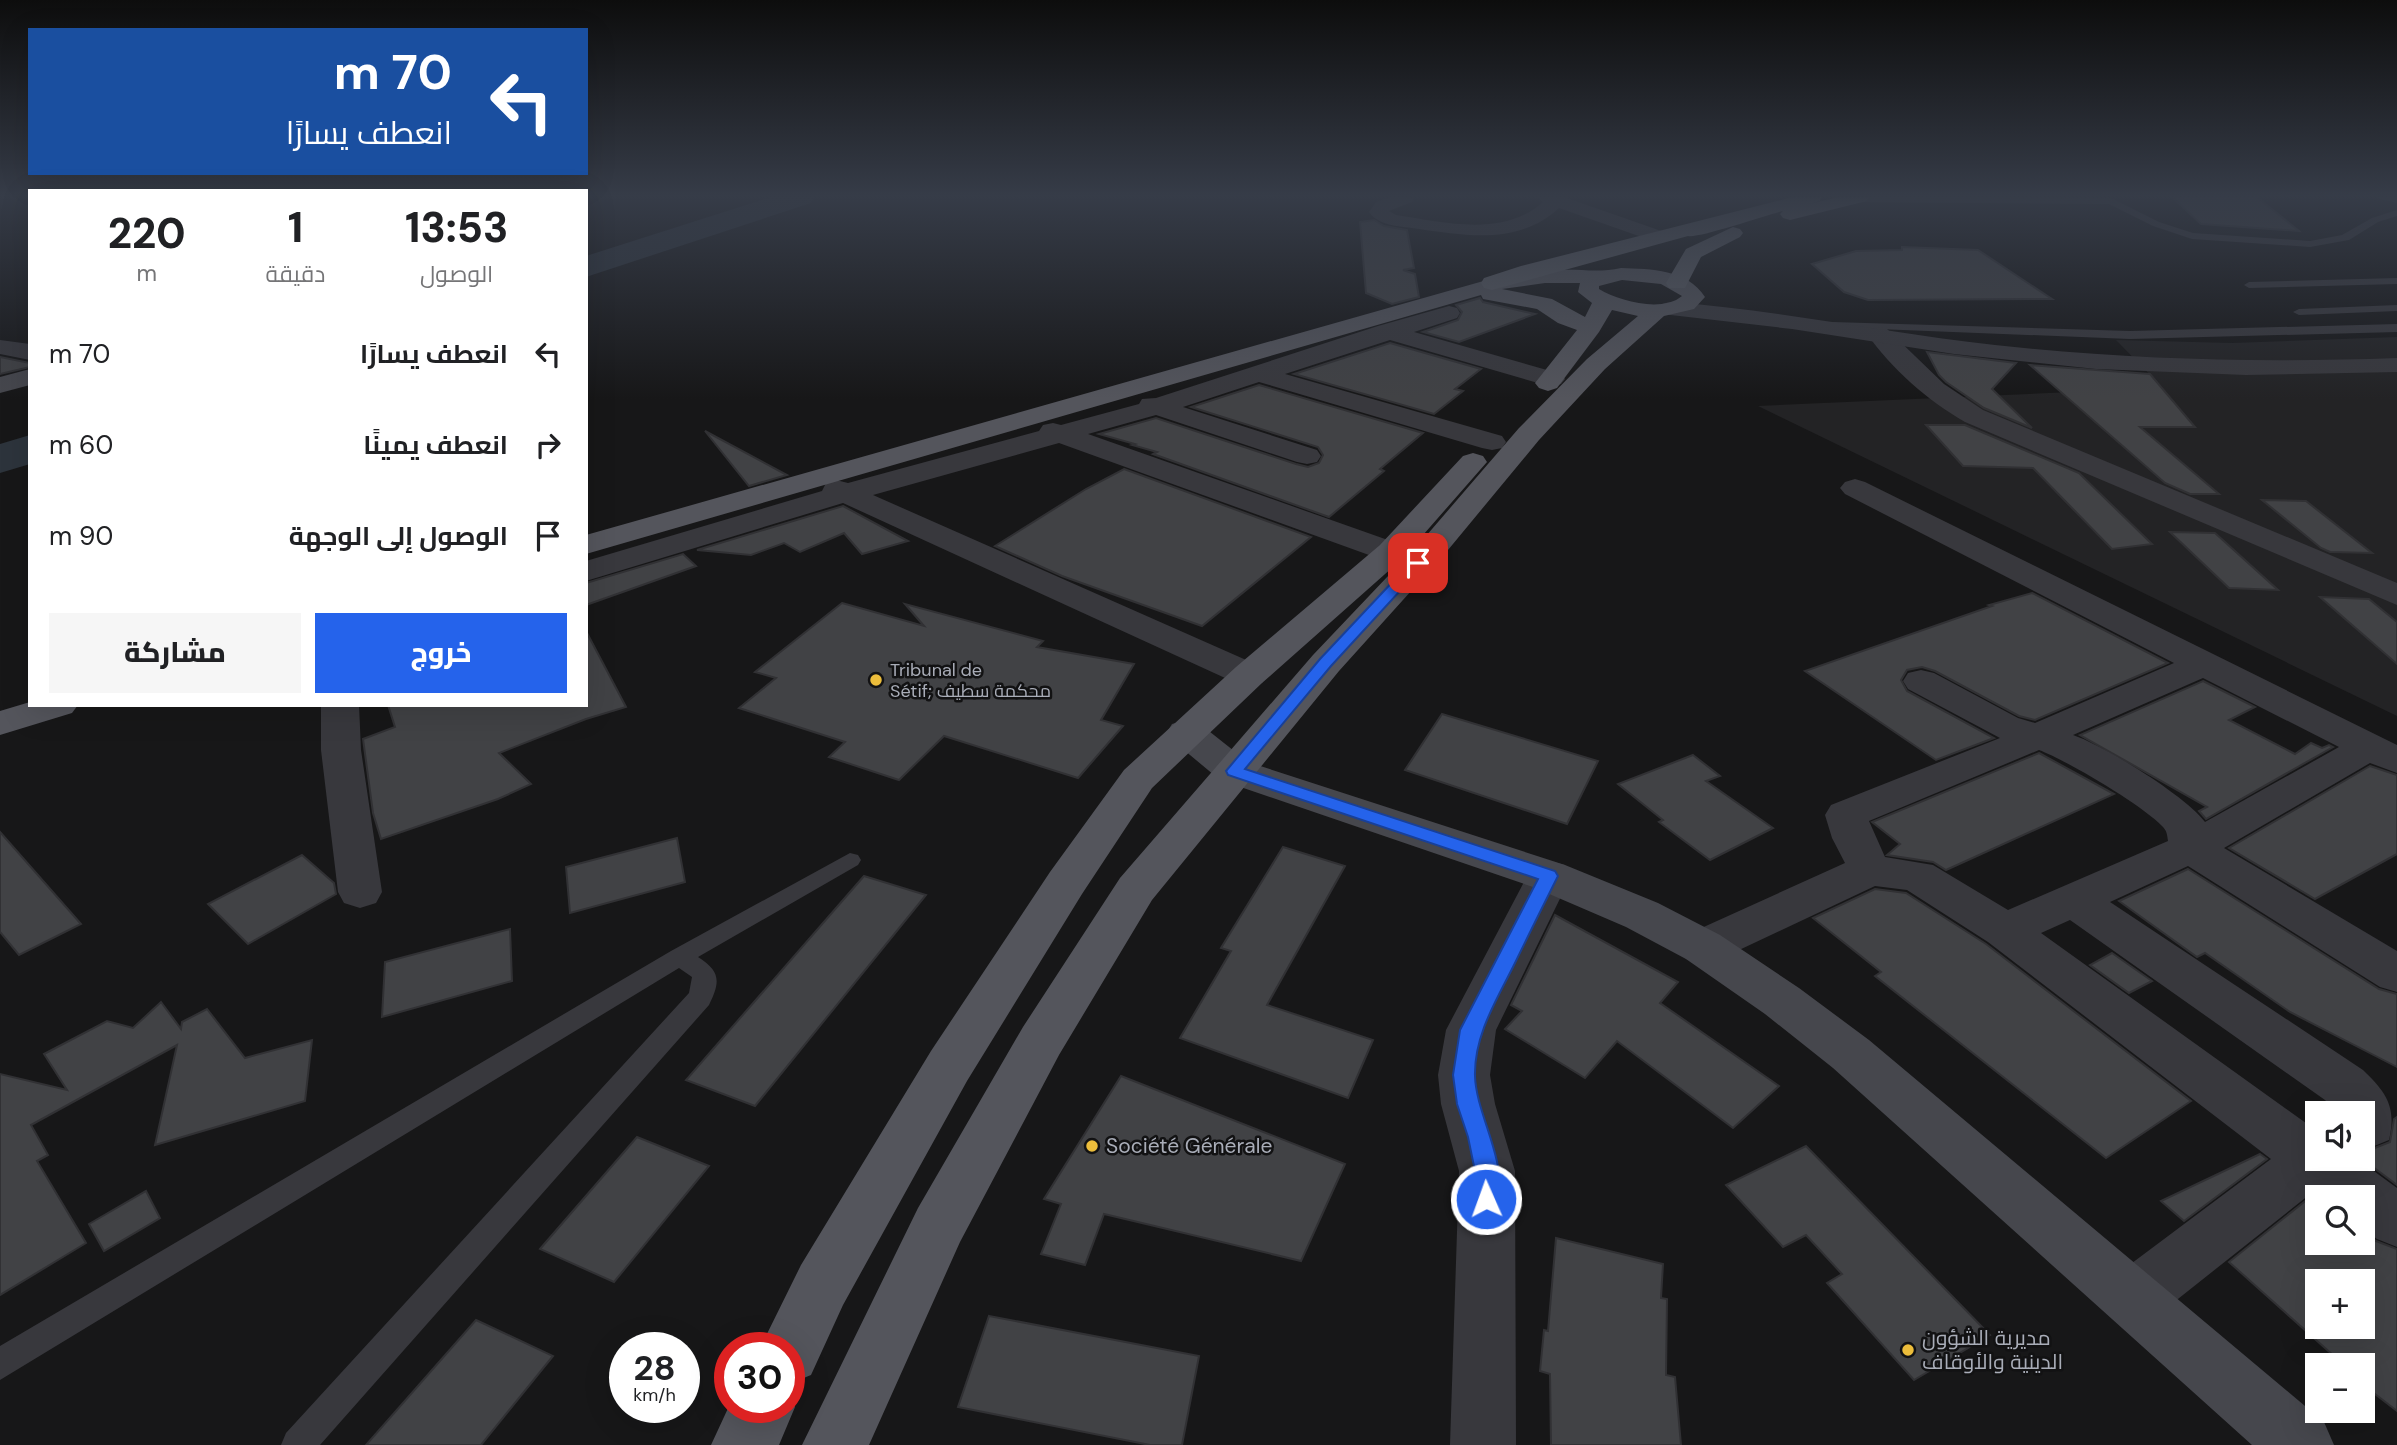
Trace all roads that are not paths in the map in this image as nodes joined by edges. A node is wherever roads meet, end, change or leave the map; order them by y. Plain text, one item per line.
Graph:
1 (1572, 264) edge
2 (1640, 264) edge
3 (1688, 264) edge
4 (2397, 281) edge
5 (2249, 285) dead end
6 (1598, 295) junction
7 (1470, 296) junction
8 (1675, 298) junction
9 (2397, 308) edge
10 (2299, 312) dead end
11 (1817, 324) junction
12 (1377, 328) junction
13 (2397, 328) edge
14 (1879, 334) junction
15 (0, 347) edge
16 (28, 352) edge
17 (1228, 364) junction
18 (2397, 365) edge
19 (1257, 374) junction
20 (28, 378) edge
21 (1552, 379) junction
22 (0, 385) edge
23 (1116, 393) junction
24 (1156, 407) junction
25 (1025, 418) junction
26 (1060, 434) junction
27 (1492, 442) junction
28 (1307, 456) dead end
29 (831, 486) junction
30 (1855, 488) dead end
31 (1391, 552) junction
32 (589, 558) edge
33 (2397, 595) edge
34 (2205, 663) junction
35 (1249, 675) junction
36 (1921, 681) dead end
37 (52, 707) edge
38 (340, 707) edge
39 (0, 723) edge
40 (1186, 732) junction
41 (2039, 736) junction
42 (2383, 754) edge
43 (1234, 771) junction
44 (2190, 848) junction
45 (850, 860) dead end
46 (1871, 870) junction
47 (1549, 876) junction
48 (360, 892) dead end
49 (2073, 899) junction
50 (2004, 930) junction
51 (1703, 947) junction
52 (679, 957) junction
53 (2397, 974) edge
54 (2360, 1101) edge
55 (2305, 1150) edge
56 (2305, 1165) edge
57 (2333, 1171) edge
58 (2397, 1221) edge
59 (2133, 1298) junction
60 (799, 1332) edge
61 (0, 1364) edge
62 (755, 1423) edge
63 (298, 1445) edge
64 (744, 1445) edge
65 (835, 1445) edge
66 (1483, 1445) edge
67 (2301, 1445) edge

1 - 7 highway
2 - 6 highway
3 - 8 highway
4 - 5 lane
6 - 7 main road
6 - 7 main road
6 - 8 main road
6 - 8 main road
6 - 21 main road
7 - 12 street
8 - 11 street
8 - 43 main road
9 - 10 lane
11 - 13 lane
11 - 14 street
12 - 17 main road
12 - 19 street
12 - 21 street
14 - 18 street
14 - 33 street
15 - 16 street
17 - 19 street
17 - 23 main road
19 - 24 street
19 - 27 street
20 - 22 main road
21 - 27 main road
23 - 24 street
23 - 25 main road
24 - 26 street
24 - 28 street
25 - 26 street
25 - 29 main road
26 - 29 street
26 - 31 street
27 - 31 main road
29 - 32 street
29 - 35 street
30 - 34 street
31 - 35 main road
34 - 41 street
34 - 42 street
35 - 40 main road
36 - 41 street
37 - 39 main road
38 - 48 street
40 - 43 main road
40 - 60 main road
41 - 44 street
41 - 46 street
42 - 44 street
43 - 47 main road
43 - 65 main road
44 - 49 street
44 - 53 street
45 - 52 lane
46 - 50 street
46 - 51 street
47 - 51 main road
47 - 66 street
49 - 50 street
49 - 54 street
50 - 55 street
51 - 59 main road
52 - 61 lane
52 - 63 lane
56 - 59 street
57 - 58 street
59 - 67 main road
62 - 64 main road

